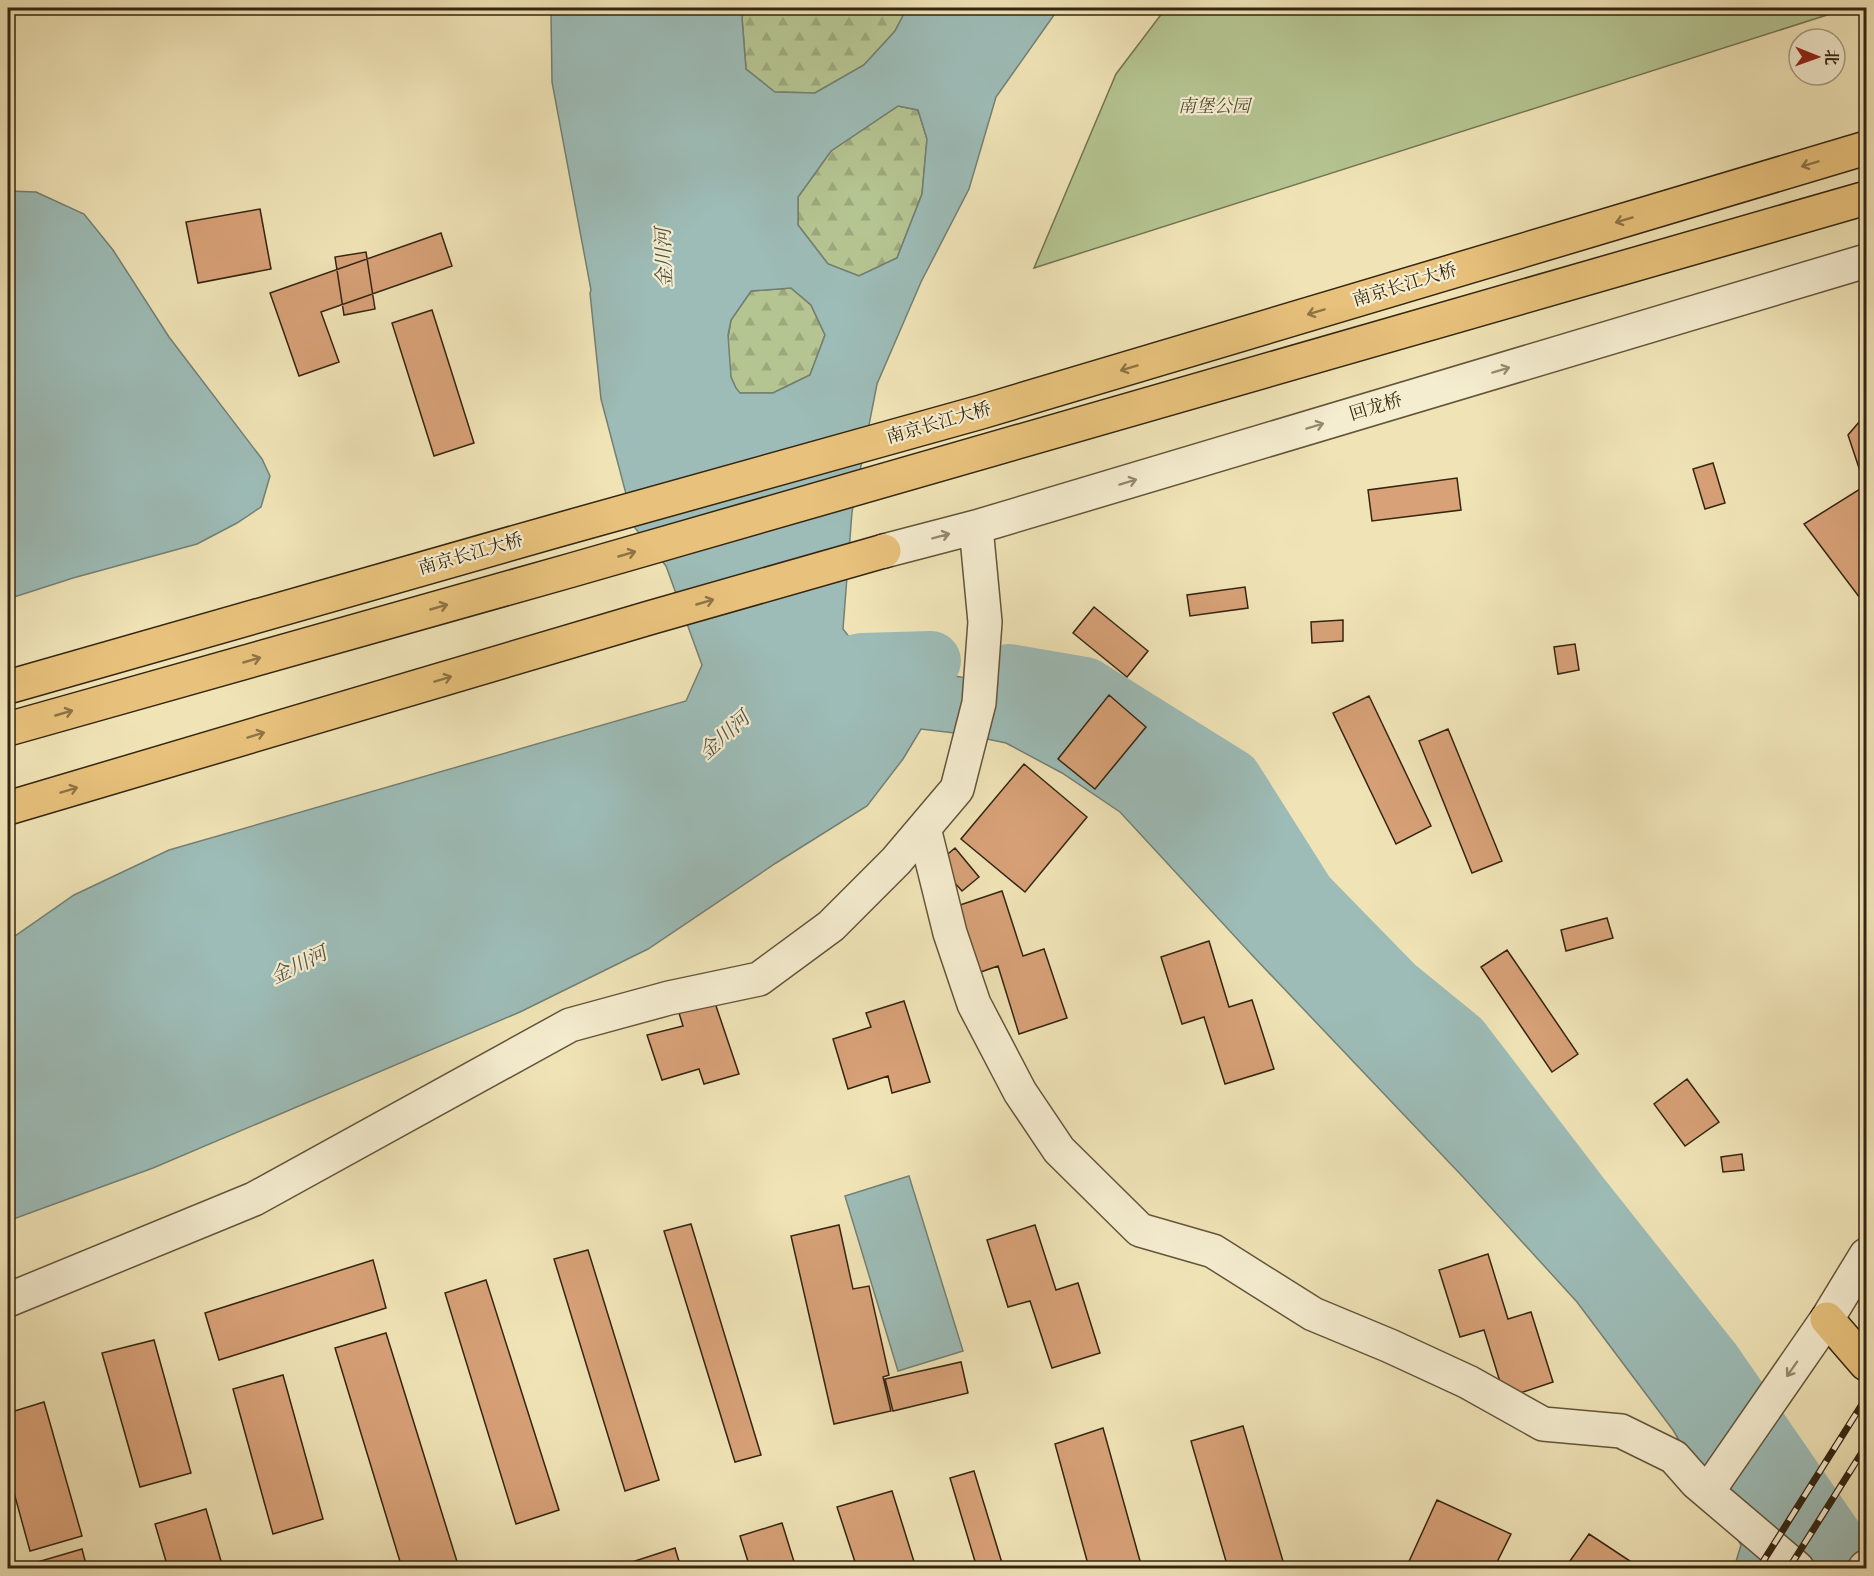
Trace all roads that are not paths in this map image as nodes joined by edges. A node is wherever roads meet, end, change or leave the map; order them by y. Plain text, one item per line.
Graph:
1 (1866, 148) edge
2 (1866, 198) edge
3 (1866, 261) edge
4 (976, 527) junction
5 (884, 551) joint
6 (8, 687) edge
7 (8, 729) edge
8 (10, 808) edge
9 (924, 828) junction
10 (1866, 1255) edge
11 (8, 1300) edge
12 (1826, 1320) junction
13 (1866, 1365) edge
14 (1709, 1490) junction
15 (1797, 1569) edge

1 -> 6 main road, 南京长江大桥
7 -> 2 main road
4 -> 3 street, 回龙桥
5 -> 4 street, 回龙桥
4 - 9 street
8 -> 5 main road
9 - 11 street
9 - 14 street
10 - 12 street
12 - 13 main road
12 -> 14 street
14 - 15 street

